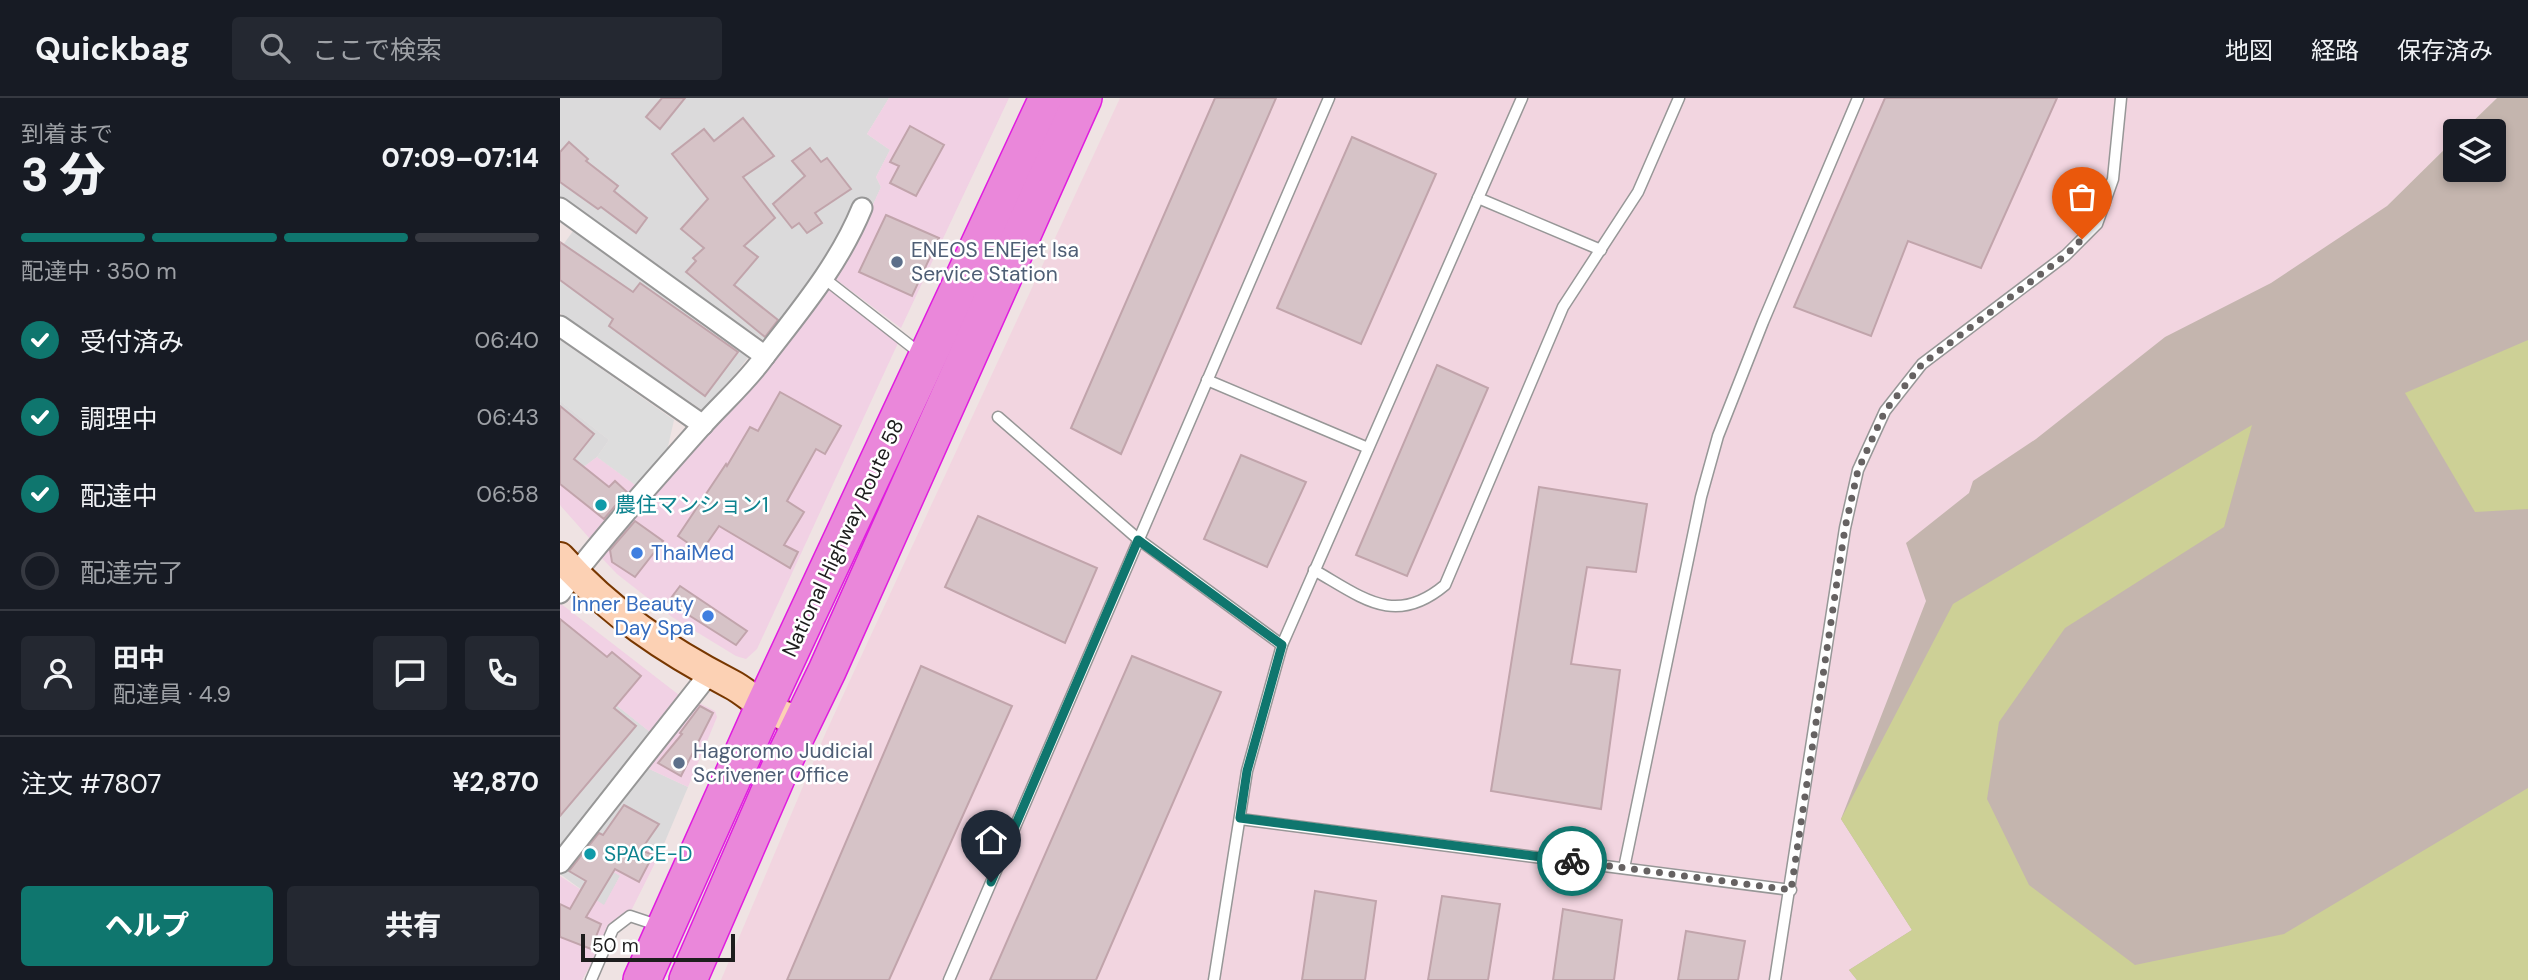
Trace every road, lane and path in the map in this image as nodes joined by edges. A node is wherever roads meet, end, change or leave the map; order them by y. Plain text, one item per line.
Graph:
1 (1048, 98) edge
2 (1083, 98) edge
3 (1329, 98) edge
4 (1522, 98) edge
5 (1679, 98) edge
6 (1858, 98) edge
7 (2121, 98) edge
8 (1478, 198) junction
9 (560, 208) edge
10 (862, 208) dead end
11 (1601, 250) junction
12 (825, 279) junction
13 (560, 326) edge
14 (765, 356) junction
15 (927, 358) junction
16 (1207, 380) junction
17 (998, 417) dead end
18 (703, 425) junction
19 (1368, 448) junction
20 (1138, 540) junction
21 (1314, 570) junction
22 (565, 574) edge
23 (1282, 645) junction
24 (709, 674) junction
25 (764, 707) junction
26 (802, 723) junction
27 (1240, 818) junction
28 (560, 863) edge
29 (1624, 868) junction
30 (1791, 890) junction
31 (665, 928) junction
32 (591, 980) edge
33 (642, 980) edge
34 (688, 980) edge
35 (949, 980) edge
36 (1214, 980) edge
37 (1776, 980) edge

1 - 15 highway, National Highway Route 58
2 - 26 highway, National Highway Route 58
3 - 16 lane
4 - 8 lane
5 - 11 lane
6 - 29 lane
7 - 30 lane
8 - 11 lane
8 - 19 lane
9 - 14 street
10 - 12 street
11 - 21 lane
12 - 14 street
12 - 15 lane
13 - 18 street
14 - 18 street
15 - 25 highway, National Highway Route 58
16 - 19 lane
16 - 20 lane
17 - 20 lane
18 - 22 street
19 - 21 lane
20 - 23 lane
20 - 35 lane
21 - 23 lane
22 - 24 street
23 - 27 lane
24 - 25 street
24 - 28 street
25 - 26 street
25 - 31 highway, National Highway Route 58
26 - 34 highway, National Highway Route 58
27 - 29 lane
27 - 36 lane
29 - 30 lane
30 - 37 lane
31 - 32 lane
31 - 33 highway, National Highway Route 58

